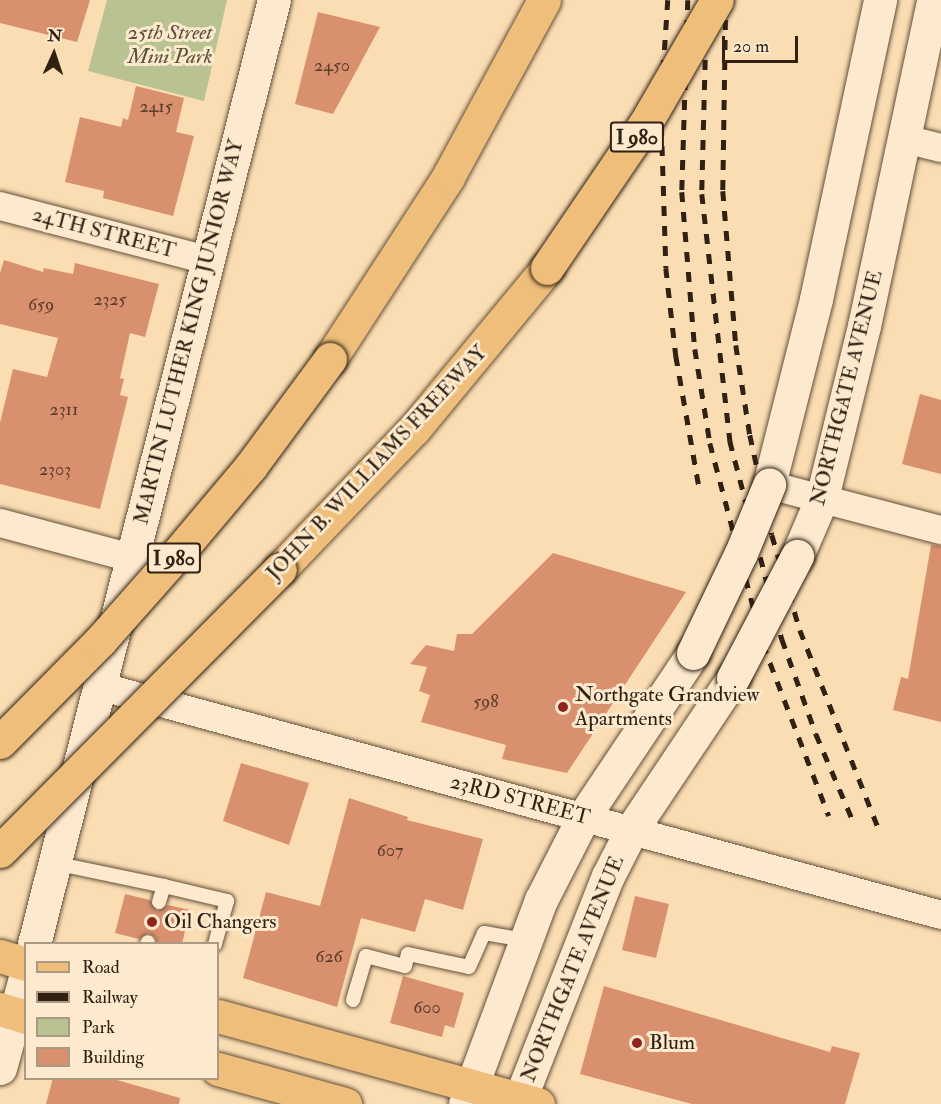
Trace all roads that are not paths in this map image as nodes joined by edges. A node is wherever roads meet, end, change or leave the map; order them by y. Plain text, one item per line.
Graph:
1 (274, 0) edge
2 (544, 0) edge
3 (717, 0) edge
4 (880, 0) edge
5 (933, 0) edge
6 (905, 139) junction
7 (941, 148) edge
8 (0, 206) edge
9 (207, 260) junction
10 (769, 485) junction
11 (822, 498) junction
12 (0, 523) edge
13 (941, 530) edge
14 (132, 558) junction
15 (99, 686) junction
16 (0, 742) edge
17 (584, 816) junction
18 (632, 829) junction
19 (0, 851) edge
20 (54, 863) junction
21 (164, 886) junction
22 (159, 902) dead end
23 (941, 915) edge
24 (525, 940) junction
25 (34, 942) edge
26 (216, 942) edge
27 (0, 956) edge
28 (24, 963) edge
29 (24, 980) edge
30 (353, 1000) dead end
31 (13, 1013) edge
32 (219, 1016) edge
33 (0, 1068) edge
34 (219, 1070) edge
35 (468, 1095) edge
36 (526, 1102) edge
37 (345, 1104) edge

1 - 9 main road, MARTIN LUTHER KING JUNIOR WAY
2 - 16 main road, I 980, bridge
3 - 19 main road, JOHN B. WILLIAMS FREEWAY / I 980, bridge
4 - 10 main road
5 - 6 main road, NORTHGATE AVENUE
6 - 7 street
6 - 11 main road, NORTHGATE AVENUE
8 - 9 street, 24TH STREET
9 - 14 main road, MARTIN LUTHER KING JUNIOR WAY
10 - 11 street
10 - 17 main road, bridge
11 - 13 street
11 - 18 main road, NORTHGATE AVENUE, bridge
12 - 14 street
14 - 15 main road, MARTIN LUTHER KING JUNIOR WAY
15 - 17 street, 23RD STREET
15 - 20 main road, MARTIN LUTHER KING JUNIOR WAY
17 - 18 street, 23RD STREET
17 - 24 main road
18 - 23 street, 23RD STREET
18 - 36 main road, NORTHGATE AVENUE
20 - 21 lane
20 - 25 main road, MARTIN LUTHER KING JUNIOR WAY
21 - 22 lane
21 - 26 lane
24 - 30 lane
24 - 35 main road
27 - 28 main road
29 - 31 main road
31 - 33 main road
32 - 35 main road
34 - 37 main road
35 - 36 main road

